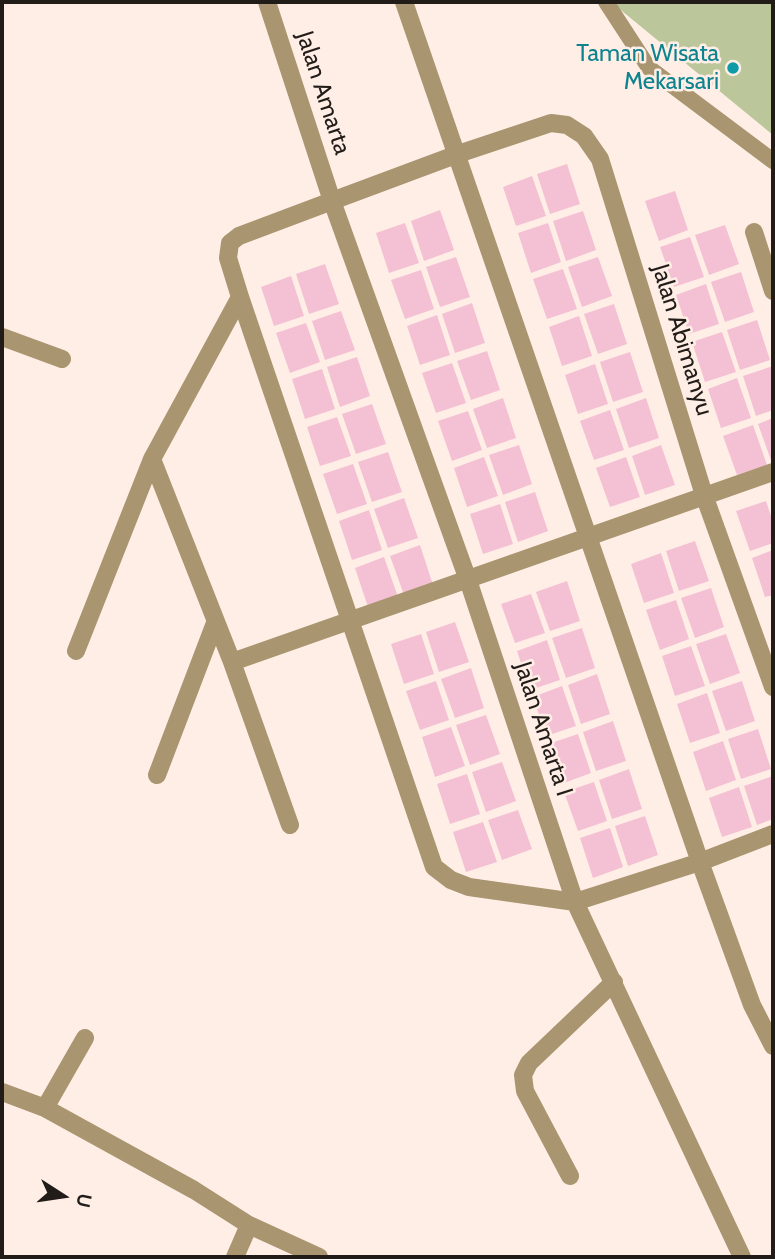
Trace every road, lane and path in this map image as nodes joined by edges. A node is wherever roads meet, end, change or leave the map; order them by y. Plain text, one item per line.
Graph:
1 (267, 2) edge
2 (404, 2) edge
3 (606, 2) edge
4 (458, 154) junction
5 (773, 161) edge
6 (332, 201) junction
7 (754, 232) dead end
8 (773, 291) edge
9 (240, 297) junction
10 (2, 337) edge
11 (62, 359) dead end
12 (152, 459) junction
13 (773, 472) edge
14 (704, 495) junction
15 (587, 536) junction
16 (468, 580) junction
17 (351, 620) junction
18 (215, 623) junction
19 (76, 651) dead end
20 (232, 662) junction
21 (773, 687) edge
22 (157, 775) dead end
23 (290, 825) dead end
24 (773, 835) edge
25 (700, 862) junction
26 (575, 902) junction
27 (614, 982) junction
28 (85, 1038) dead end
29 (773, 1046) edge
30 (2, 1092) edge
31 (46, 1108) junction
32 (570, 1176) dead end
33 (249, 1225) junction
34 (235, 1257) edge
35 (318, 1257) edge
36 (742, 1257) edge

1 - 6 street, Jalan Amarta
2 - 4 street
3 - 5 lane
4 - 6 street, Jalan Abimanyu
4 - 14 street, Jalan Abimanyu
4 - 15 street
6 - 9 street, Jalan Abimanyu
6 - 16 street, Jalan Amarta I
7 - 8 street
9 - 12 street
9 - 17 street
10 - 11 street
12 - 18 street
12 - 19 street
13 - 14 street
14 - 15 street
14 - 21 street, Jalan Abimanyu
15 - 16 street
15 - 25 street
16 - 17 street
16 - 26 street, Jalan Amarta I
17 - 20 street
17 - 26 street
18 - 20 street
18 - 22 street
20 - 23 street
24 - 25 street
25 - 26 street
25 - 29 street
26 - 27 street, Jalan Amarta I
27 - 32 street
27 - 36 street, Jalan Amarta I
28 - 31 street
30 - 31 street
31 - 33 street
33 - 34 street
33 - 35 street

